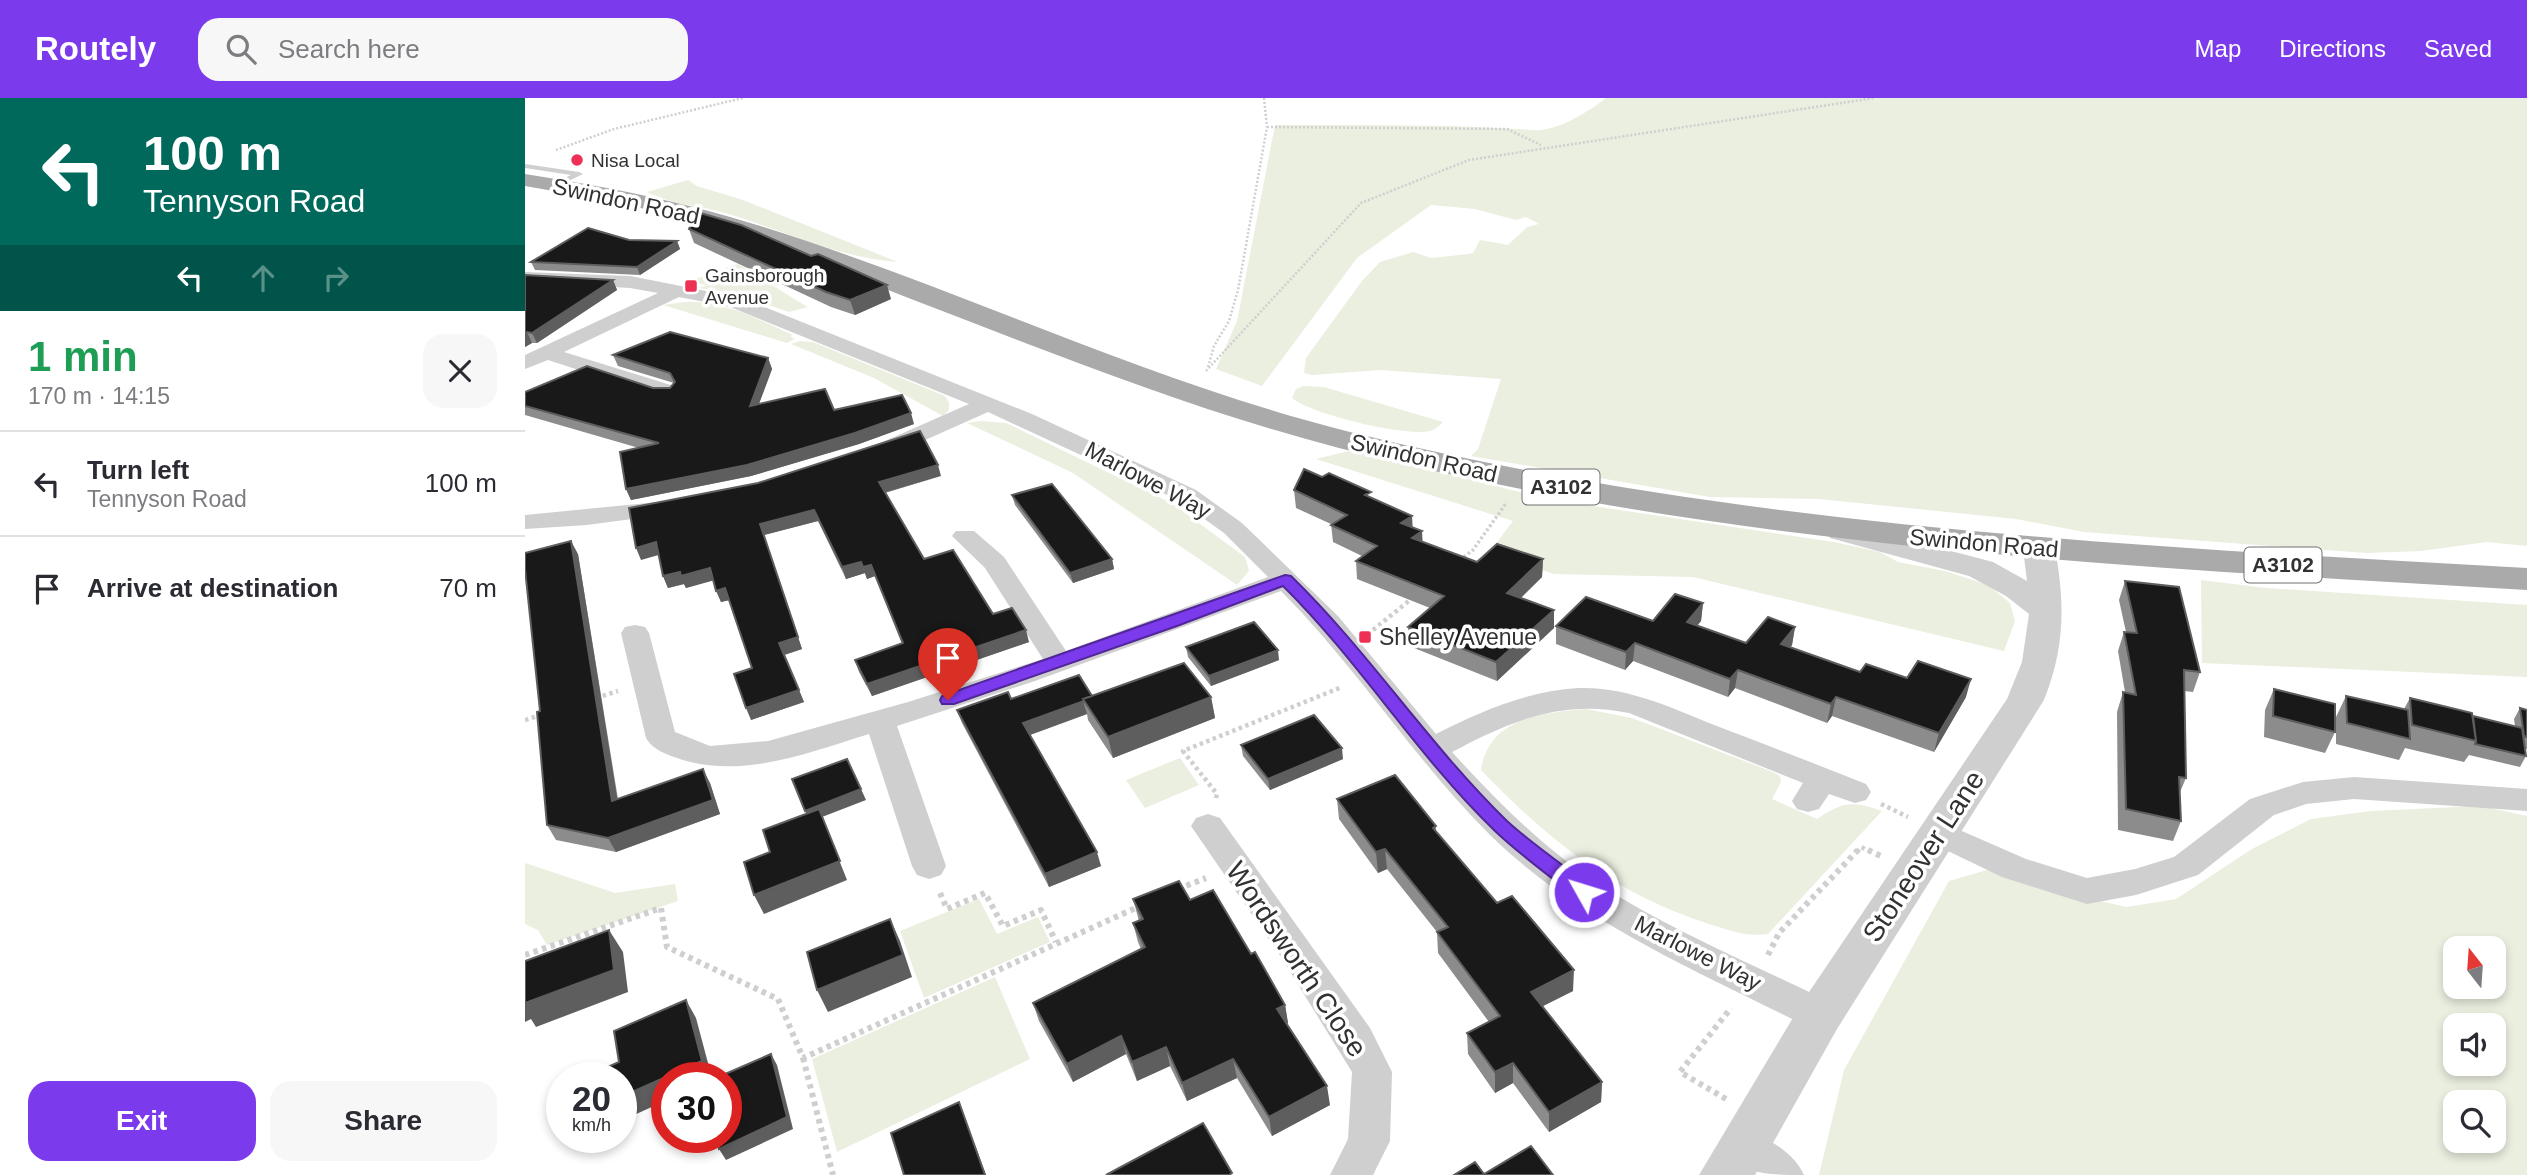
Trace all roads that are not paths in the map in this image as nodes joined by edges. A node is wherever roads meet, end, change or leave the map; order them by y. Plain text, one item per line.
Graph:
1 (525, 165) edge
2 (525, 180) edge
3 (556, 185) junction
4 (525, 277) edge
5 (679, 290) junction
6 (547, 353) junction
7 (525, 363) edge
8 (666, 391) edge
9 (988, 404) junction
10 (867, 456) edge
11 (692, 504) edge
12 (525, 522) edge
13 (1825, 527) junction
14 (965, 536) dead end
15 (2039, 549) junction
16 (2527, 579) edge
17 (1285, 580) junction
18 (2047, 611) junction
19 (635, 633) dead end
20 (1059, 662) junction
21 (880, 721) junction
22 (1432, 749) junction
23 (1855, 792) road end
24 (2527, 800) edge
25 (1212, 811) road end
26 (1939, 833) junction
27 (929, 866) road end
28 (1820, 1015) junction
29 (1735, 1161) edge
30 (1351, 1175) edge
31 (1783, 1175) edge

1 - 3 lane
2 - 3 main road, Swindon Road / A3102
3 - 13 main road, Swindon Road / A3102
4 - 5 street, Marlowe Way
5 - 6 street
5 - 9 street, Marlowe Way
6 - 7 street
6 - 8 street
9 - 10 street
9 - 17 street, Marlowe Way
11 - 12 street
13 - 15 main road, Swindon Road / A3102
13 - 18 street
14 - 20 street
15 - 16 main road, Swindon Road / A3102
15 - 18 street, Stoneover Lane
17 - 20 street
17 - 22 street, Marlowe Way
18 - 26 street, Stoneover Lane
19 - 21 street
20 - 21 street
21 - 27 street
22 - 23 street
22 - 28 street, Marlowe Way
24 - 26 street
25 - 30 street, Wordsworth Close
26 - 28 street, Stoneover Lane
28 - 29 street, Stoneover Lane
29 - 31 street, Stoneover Lane

